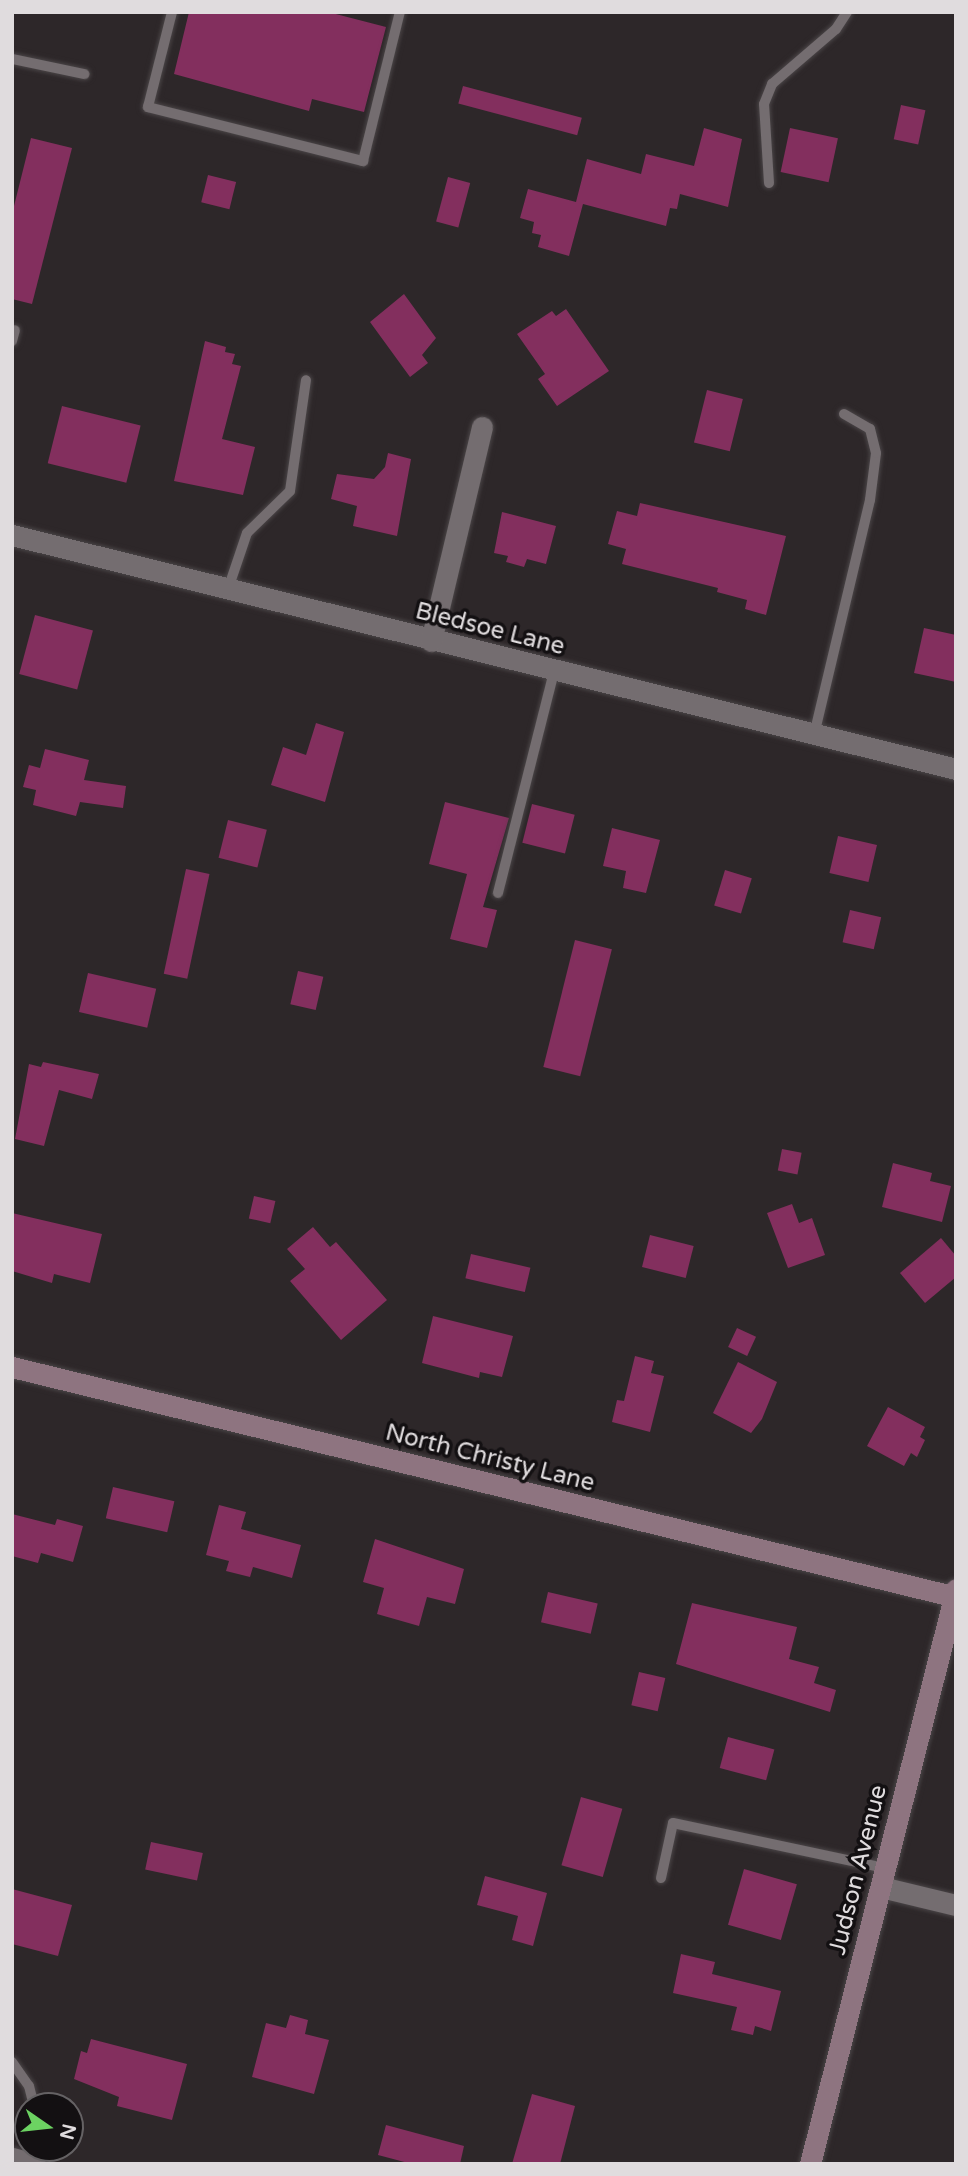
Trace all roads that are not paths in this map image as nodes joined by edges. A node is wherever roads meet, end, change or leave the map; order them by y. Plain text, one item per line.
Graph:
1 (172, 12) edge
2 (400, 12) edge
3 (847, 12) edge
4 (12, 59) edge
5 (84, 74) dead end
6 (769, 183) dead end
7 (306, 380) dead end
8 (844, 414) dead end
9 (481, 427) dead end
10 (12, 535) edge
11 (228, 591) junction
12 (431, 641) junction
13 (554, 671) junction
14 (814, 735) junction
15 (956, 769) edge
16 (498, 893) dead end
17 (12, 1367) edge
18 (955, 1594) edge
19 (661, 1878) dead end
20 (883, 1878) junction
21 (956, 1905) edge
22 (12, 2062) edge
23 (30, 2092) edge
24 (810, 2164) edge

1 - 2 lane
3 - 6 lane
4 - 5 lane
7 - 11 lane
8 - 14 lane
9 - 12 street
10 - 11 street, Bledsoe Lane
11 - 12 street, Bledsoe Lane
12 - 13 street, Bledsoe Lane
13 - 14 street, Bledsoe Lane
13 - 16 lane
14 - 15 street, Bledsoe Lane
17 - 18 street, North Christy Lane
18 - 20 street, Judson Avenue
19 - 20 lane
20 - 21 street
20 - 24 street, Judson Avenue
22 - 23 lane

